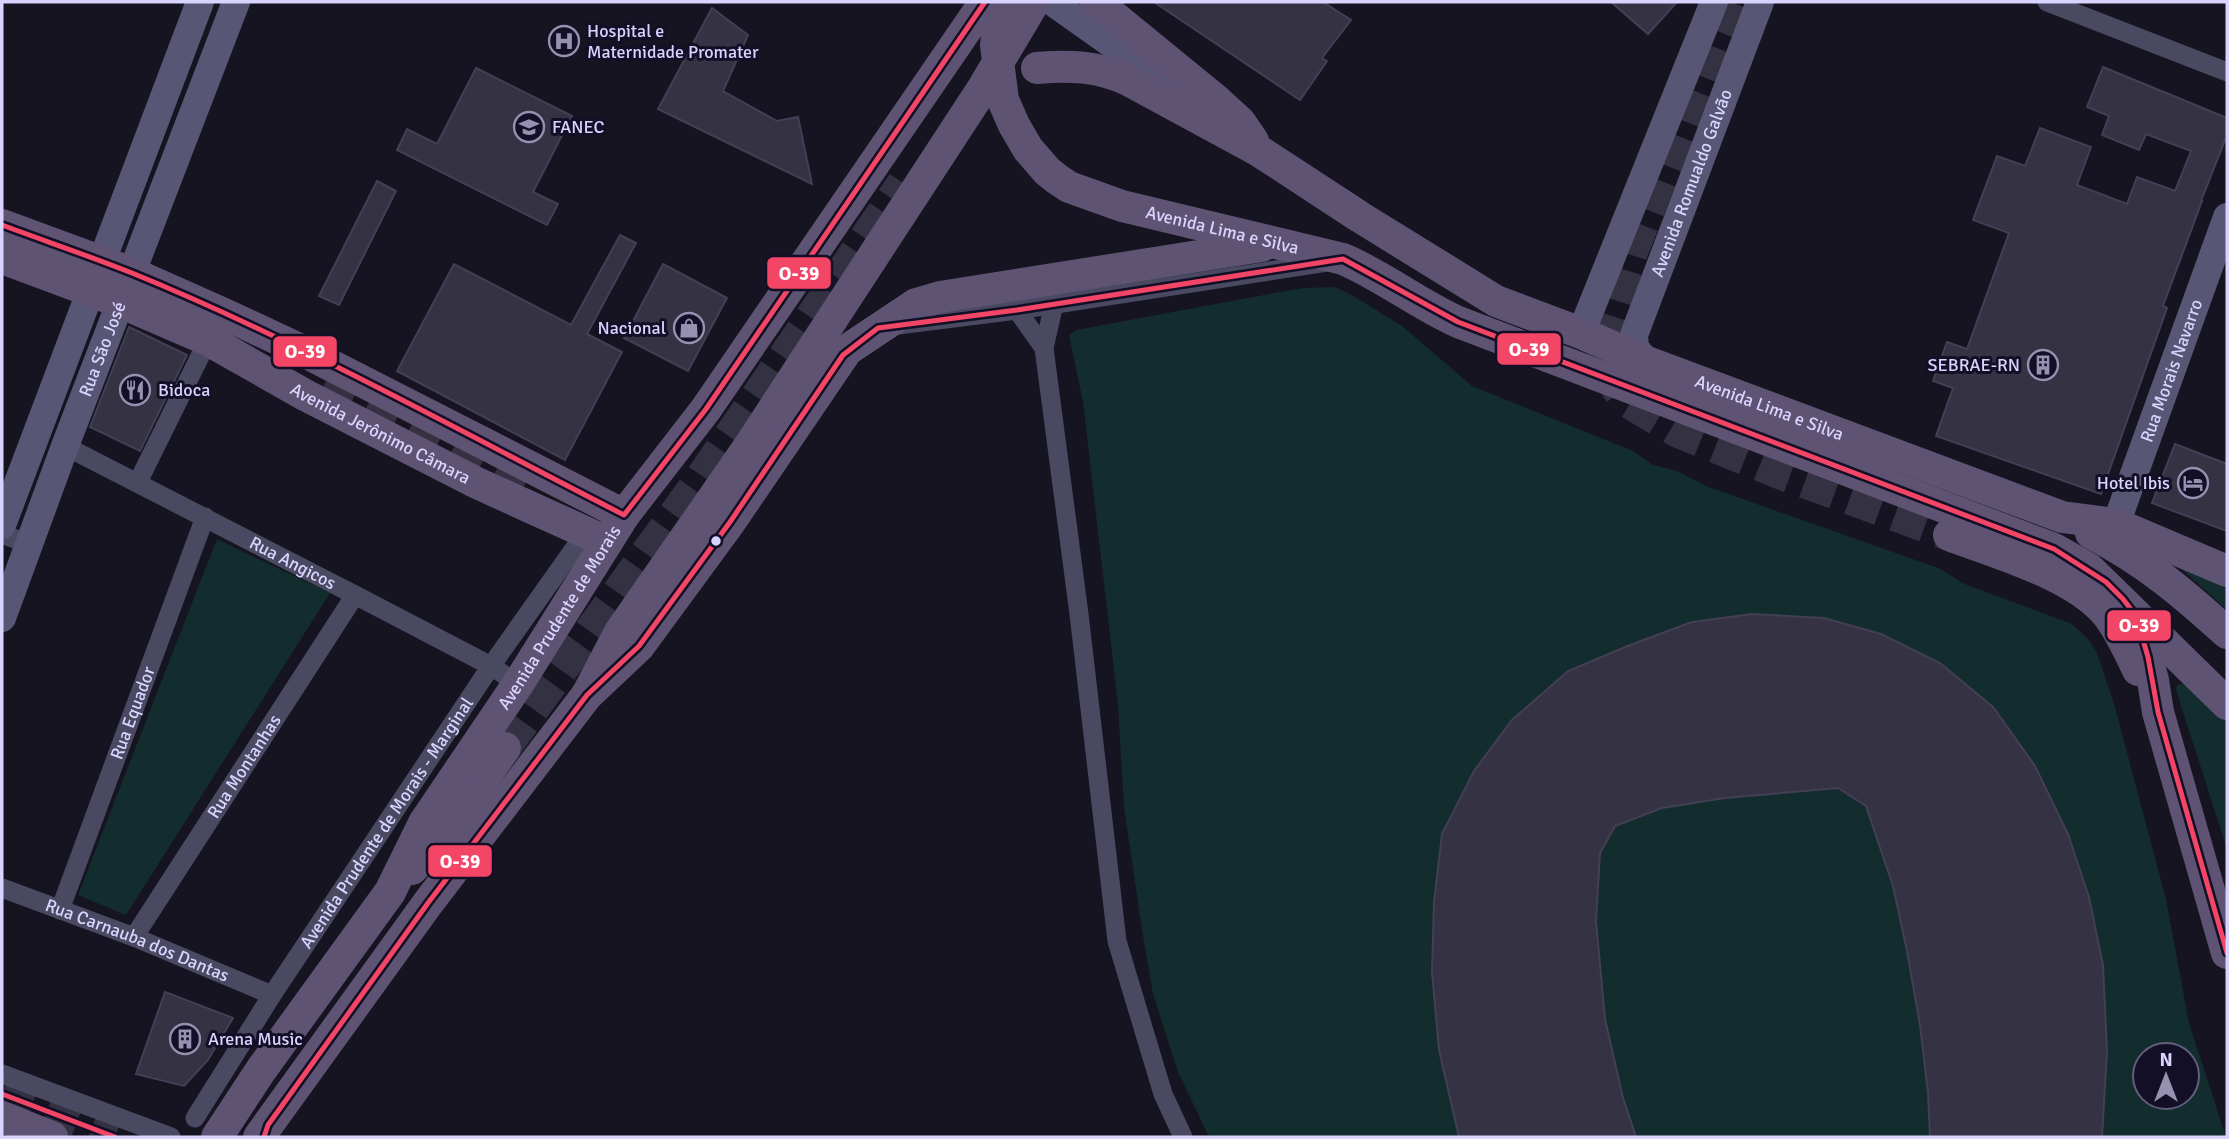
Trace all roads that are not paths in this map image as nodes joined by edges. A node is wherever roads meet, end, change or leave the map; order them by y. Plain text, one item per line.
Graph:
1 (200, 2) edge
2 (236, 2) edge
3 (985, 2) edge
4 (1007, 2) edge
5 (1044, 2) edge
6 (1096, 2) edge
7 (1714, 2) edge
8 (1760, 2) edge
9 (2047, 2) edge
10 (1037, 68) dead end
11 (2227, 72) edge
12 (1259, 151) junction
13 (2227, 217) edge
14 (2, 225) edge
15 (1276, 244) junction
16 (2, 258) edge
17 (1343, 259) junction
18 (101, 261) junction
19 (132, 273) junction
20 (89, 291) junction
21 (120, 302) junction
22 (1054, 304) junction
23 (1017, 310) junction
24 (878, 327) junction
25 (256, 329) junction
26 (1581, 333) junction
27 (221, 335) junction
28 (1044, 348) junction
29 (273, 358) junction
30 (1647, 362) junction
31 (325, 383) tunnel mouth
32 (65, 446) junction
33 (138, 482) junction
34 (624, 515) junction
35 (205, 517) junction
36 (2062, 517) junction
37 (2116, 524) junction
38 (2, 525) edge
39 (2, 534) edge
40 (1949, 535) tunnel mouth
41 (597, 537) junction
42 (29, 544) junction
43 (2227, 571) edge
44 (355, 595) junction
45 (2133, 609) junction
46 (2, 618) edge
47 (2227, 632) edge
48 (491, 666) junction
49 (518, 684) junction
50 (587, 695) junction
51 (2227, 704) edge
52 (2158, 712) junction
53 (505, 748) tunnel mouth
54 (2, 888) edge
55 (390, 892) junction
56 (60, 910) junction
57 (134, 937) junction
58 (2227, 953) edge
59 (272, 995) junction
60 (2, 1074) edge
61 (2, 1117) edge
62 (206, 1128) edge
63 (263, 1133) edge
64 (52, 1137) edge
65 (171, 1137) edge
66 (1183, 1137) edge

1 - 18 main road, Rua São José
2 - 19 main road, Rua São José
3 - 34 main road, Avenida Prudente de Morais
4 - 15 main road, Avenida Lima e Silva
5 - 12 main road
5 - 50 main road, bridge
6 - 12 main road
7 - 26 main road
8 - 30 main road, Avenida Romualdo Galvão
9 - 11 street
10 - 12 main road, Avenida Lima e Silva
12 - 26 main road, Avenida Lima e Silva
13 - 37 main road, Rua Morais Navarro
14 - 18 main road, Avenida Jerônimo Câmara
15 - 17 main road, Avenida Lima e Silva
15 - 24 main road
16 - 20 main road, Avenida Jerônimo Câmara
17 - 22 street
17 - 45 main road, Avenida Lima e Silva
18 - 19 main road, Avenida Jerônimo Câmara
18 - 20 main road, Rua São José
19 - 21 main road, Rua São José
19 - 27 main road, Avenida Jerônimo Câmara
20 - 21 main road, Avenida Jerônimo Câmara
20 - 38 main road, Rua São José
21 - 27 main road, Avenida Jerônimo Câmara
21 - 32 main road, Rua São José
22 - 23 street
22 - 28 street
23 - 24 street
23 - 28 street
24 - 50 main road
25 - 27 main road, Avenida Jerônimo Câmara
25 - 29 main road
25 - 34 main road, Avenida Jerônimo Câmara
26 - 30 main road, Avenida Lima e Silva
27 - 29 main road
27 - 33 street
27 - 41 main road, Avenida Jerônimo Câmara
28 - 66 street
29 - 31 main road
30 - 36 main road, Avenida Lima e Silva
32 - 33 street, Rua Angicos
32 - 42 main road, Rua São José
33 - 35 street, Rua Angicos
34 - 41 main road, Avenida Prudente de Morais
35 - 44 street, Rua Angicos
35 - 56 street, Rua Equador
36 - 37 main road, Avenida Lima e Silva
36 - 47 main road
37 - 43 main road, Avenida Lima e Silva
39 - 42 street
40 - 52 main road
41 - 48 street, Avenida Prudente de Morais - Marginal
41 - 49 main road, Avenida Prudente de Morais
42 - 46 main road, Rua São José
44 - 48 street, Rua Angicos
44 - 57 street, Rua Montanhas
45 - 51 main road, Avenida Lima e Silva
45 - 52 main road
48 - 49 street, Rua Angicos
48 - 59 street, Avenida Prudente de Morais - Marginal
49 - 55 main road, Avenida Prudente de Morais
50 - 63 main road
52 - 58 main road
53 - 55 main road
54 - 56 street, Rua Carnauba dos Dantas
55 - 62 main road, Avenida Prudente de Morais
56 - 57 street, Rua Carnauba dos Dantas
57 - 59 street, Rua Carnauba dos Dantas
59 - 62 street, Avenida Prudente de Morais - Marginal
60 - 65 street
61 - 64 main road

